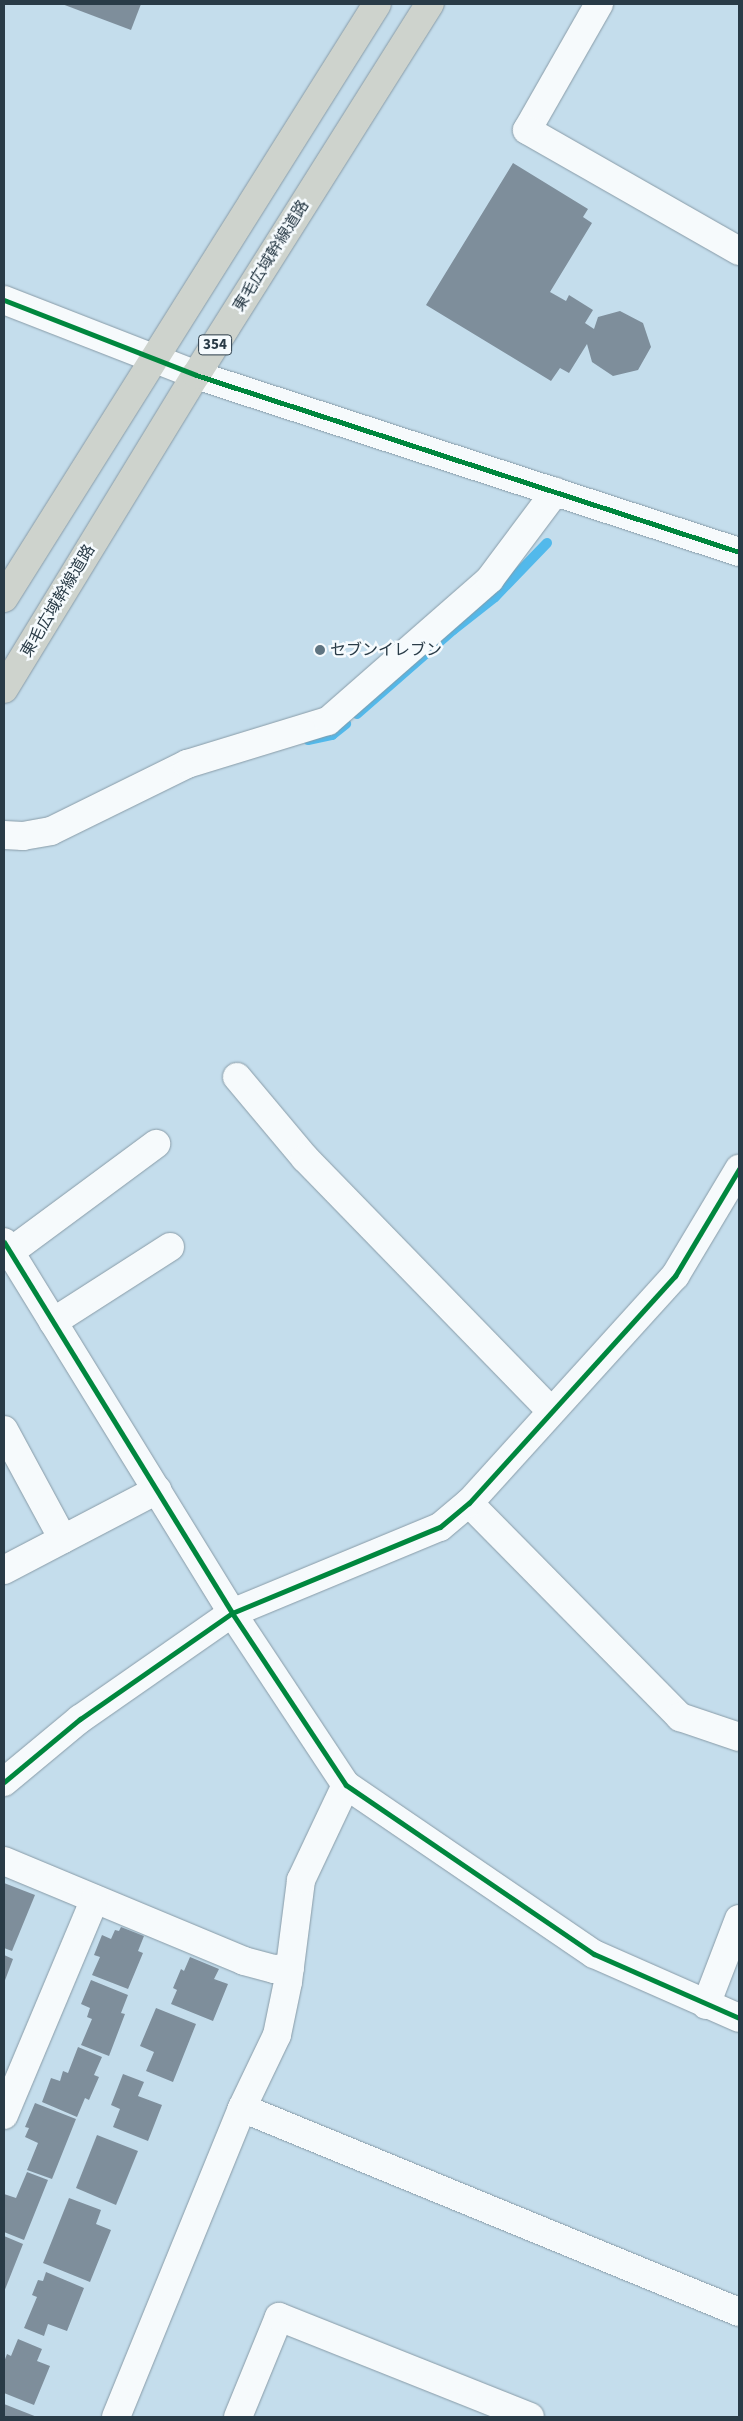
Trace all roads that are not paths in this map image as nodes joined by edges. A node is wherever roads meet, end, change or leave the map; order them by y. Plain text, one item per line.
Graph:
1 (377, 4) edge
2 (430, 4) edge
3 (600, 4) edge
4 (739, 251) edge
5 (4, 300) edge
6 (154, 360) junction
7 (196, 375) junction
8 (555, 492) junction
9 (739, 552) edge
10 (4, 598) edge
11 (4, 689) edge
12 (4, 835) edge
13 (237, 1077) dead end
14 (156, 1144) dead end
15 (739, 1169) edge
16 (7, 1247) edge
17 (170, 1247) dead end
18 (54, 1322) junction
19 (551, 1411) junction
20 (4, 1430) edge
21 (156, 1490) junction
22 (469, 1503) junction
23 (63, 1539) junction
24 (4, 1570) edge
25 (232, 1613) junction
26 (739, 1737) edge
27 (4, 1782) edge
28 (346, 1785) junction
29 (4, 1861) edge
30 (95, 1899) junction
31 (739, 1918) edge
32 (290, 1968) junction
33 (706, 2005) junction
34 (739, 2018) edge
35 (242, 2108) junction
36 (4, 2115) edge
37 (739, 2312) edge
38 (116, 2417) edge
39 (238, 2417) edge
40 (530, 2417) edge

1 - 6 highway, 354
2 - 7 highway, 東毛広域幹線道路 / 354
3 - 4 street
5 - 6 street
6 - 7 street
6 - 10 highway, 354
7 - 8 street
7 - 11 highway, 東毛広域幹線道路 / 354
8 - 9 street
8 - 12 street
13 - 19 street
14 - 16 street
15 - 19 street
16 - 18 street
17 - 18 street
18 - 21 street
19 - 22 street
20 - 23 street
21 - 23 street
21 - 25 street
22 - 25 street
22 - 26 street
23 - 24 street
25 - 27 street
25 - 28 street
28 - 32 street
28 - 33 street
29 - 30 street
30 - 32 street
30 - 36 street
31 - 33 street
32 - 35 street
33 - 34 street
35 - 37 street
35 - 38 street
39 - 40 street

